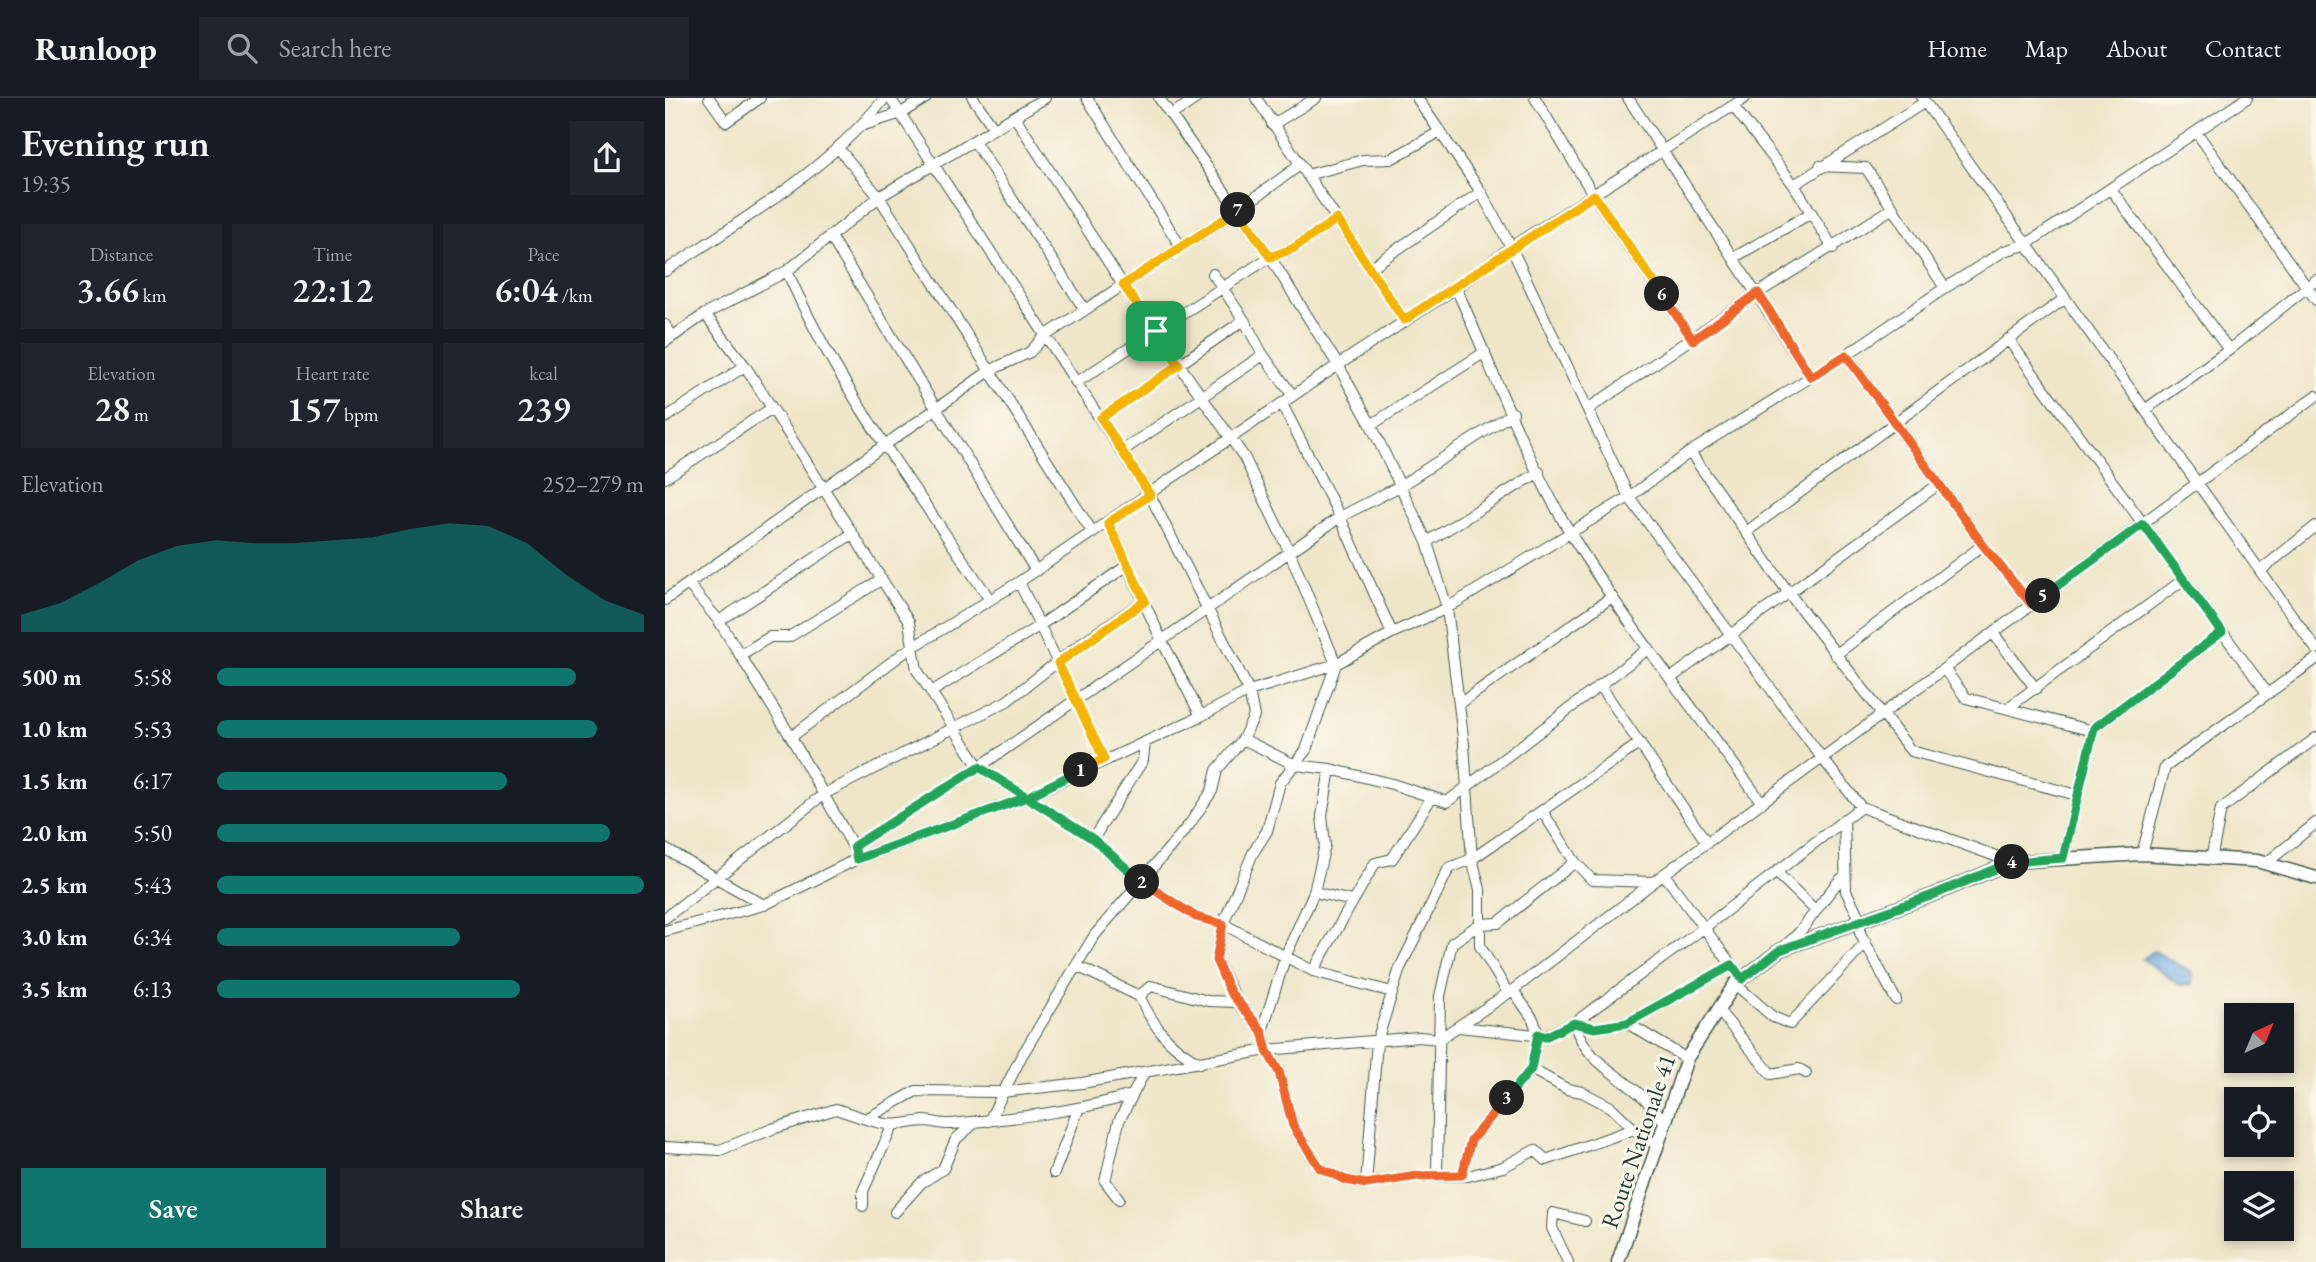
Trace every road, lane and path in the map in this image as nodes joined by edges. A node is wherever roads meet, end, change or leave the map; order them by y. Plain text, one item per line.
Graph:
1 (709, 98) edge
2 (760, 98) edge
3 (888, 98) edge
4 (926, 98) edge
5 (973, 98) edge
6 (1045, 98) edge
7 (1087, 98) edge
8 (1159, 98) edge
9 (1197, 98) edge
10 (1256, 98) edge
11 (1316, 98) edge
12 (1417, 98) edge
13 (1535, 98) edge
14 (1628, 98) edge
15 (1745, 98) edge
16 (2247, 98) edge
17 (1924, 100) edge
18 (1733, 106) junction
19 (901, 113) junction
20 (1171, 116) junction
21 (1015, 117) junction
22 (863, 125) junction
23 (1272, 125) junction
24 (994, 128) junction
25 (1441, 131) junction
26 (2197, 133) junction
27 (974, 141) junction
28 (839, 149) junction
29 (1664, 152) junction
30 (935, 164) junction
31 (1300, 165) junction
32 (1820, 166) junction
33 (1307, 175) junction
34 (1794, 185) junction
35 (2111, 189) junction
36 (1481, 192) junction
37 (1594, 195) junction
38 (879, 197) junction
39 (1893, 208) junction
40 (1238, 210) junction
41 (1811, 213) junction
42 (1337, 219) junction
43 (830, 236) junction
44 (2025, 245) junction
45 (1181, 247) junction
46 (1511, 247) junction
47 (1833, 248) junction
48 (1270, 257) junction
49 (1735, 257) junction
50 (1370, 268) junction
51 (665, 271) edge
52 (787, 271) junction
53 (1213, 274) dead end
54 (2316, 280) edge
55 (1123, 285) junction
56 (2306, 287) junction
57 (1221, 288) junction
58 (1456, 288) junction
59 (1945, 288) junction
60 (1758, 293) junction
61 (2064, 299) junction
62 (2316, 300) edge
63 (1085, 310) junction
64 (705, 314) junction
65 (1244, 320) junction
66 (1404, 320) junction
67 (665, 325) edge
68 (1156, 331) junction
69 (1045, 336) junction
70 (669, 339) edge
71 (2008, 339) junction
72 (1693, 340) junction
73 (2229, 350) junction
74 (1485, 352) junction
75 (1263, 355) junction
76 (1846, 355) junction
77 (1179, 365) junction
78 (1338, 365) junction
79 (745, 366) junction
80 (991, 370) junction
81 (1811, 377) junction
82 (1077, 382) junction
83 (1293, 396) junction
84 (2316, 396) edge
85 (1202, 397) junction
86 (1282, 404) junction
87 (772, 408) junction
88 (935, 408) junction
89 (1588, 409) junction
90 (2146, 410) junction
91 (1513, 413) junction
92 (665, 418) edge
93 (1101, 418) junction
94 (1893, 422) junction
95 (1371, 425) junction
96 (1231, 439) junction
97 (886, 443) junction
98 (1122, 451) junction
99 (1689, 452) junction
100 (1539, 472) junction
101 (665, 478) edge
102 (2199, 482) junction
103 (1939, 484) junction
104 (1399, 486) junction
105 (823, 491) junction
106 (1150, 495) junction
107 (1629, 497) junction
108 (1341, 517) junction
109 (1108, 523) junction
110 (2143, 524) junction
111 (2316, 526) edge
112 (1570, 531) junction
113 (1746, 532) junction
114 (1093, 533) junction
115 (852, 534) junction
116 (1427, 542) junction
117 (1983, 545) junction
118 (1290, 553) junction
119 (1128, 565) junction
120 (1035, 570) junction
121 (2261, 570) junction
122 (881, 580) junction
123 (2183, 580) junction
124 (1019, 582) junction
125 (688, 584) junction
126 (1788, 592) junction
127 (1612, 597) junction
128 (665, 600) edge
129 (990, 600) junction
130 (1145, 601) junction
131 (2031, 604) junction
132 (1208, 606) junction
133 (1447, 608) junction
134 (719, 621) junction
135 (1039, 625) junction
136 (1392, 632) junction
137 (2222, 632) junction
138 (1993, 633) junction
139 (1730, 636) junction
140 (1161, 639) junction
141 (914, 647) junction
142 (1649, 648) junction
143 (2316, 649) edge
144 (740, 655) junction
145 (1835, 655) junction
146 (2316, 659) edge
147 (1058, 663) junction
148 (1336, 664) junction
149 (1945, 670) junction
150 (1671, 678) junction
151 (1600, 685) junction
152 (2036, 689) junction
153 (1249, 691) junction
154 (931, 692) junction
155 (2267, 693) junction
156 (1075, 700) junction
157 (1459, 704) junction
158 (2009, 707) junction
159 (1201, 716) junction
160 (1880, 716) junction
161 (954, 728) junction
162 (2093, 731) junction
163 (792, 737) junction
164 (2316, 738) edge
165 (1243, 739) junction
166 (1145, 741) junction
167 (1640, 743) junction
168 (1822, 758) junction
169 (1104, 759) junction
170 (1295, 765) junction
171 (979, 767) junction
172 (1330, 769) junction
173 (1467, 786) junction
174 (824, 794) junction
175 (2077, 795) junction
176 (1027, 797) junction
177 (1431, 797) junction
178 (1762, 803) junction
179 (1861, 807) junction
180 (1542, 811) junction
181 (1845, 819) junction
182 (2316, 822) edge
183 (1093, 839) junction
184 (1707, 843) junction
185 (854, 846) junction
186 (665, 849) edge
187 (2142, 854) junction
188 (2063, 858) junction
189 (857, 859) junction
190 (1472, 859) junction
191 (2211, 860) junction
192 (1575, 862) junction
193 (2012, 862) junction
194 (2265, 864) junction
195 (1776, 872) junction
196 (1664, 874) junction
197 (1844, 876) junction
198 (715, 877) junction
199 (2316, 878) edge
200 (1141, 882) junction
201 (1653, 882) junction
202 (1314, 892) junction
203 (1352, 901) junction
204 (764, 905) junction
205 (1814, 909) junction
206 (665, 918) edge
207 (1860, 919) junction
208 (1223, 924) junction
209 (1480, 924) junction
210 (1705, 927) junction
211 (665, 930) edge
212 (1866, 943) junction
213 (1780, 950) junction
214 (1286, 955) junction
215 (1732, 965) junction
216 (1077, 966) junction
217 (1313, 971) junction
218 (1739, 982) junction
219 (1511, 991) junction
220 (1392, 992) junction
221 (1139, 996) junction
222 (1896, 1000) dead end
223 (1237, 1002) junction
224 (1719, 1011) junction
225 (1574, 1023) junction
226 (1627, 1023) junction
227 (1459, 1027) junction
228 (1262, 1031) junction
229 (1538, 1034) junction
230 (1439, 1039) junction
231 (1377, 1041) junction
232 (1267, 1051) junction
233 (1687, 1059) junction
234 (1200, 1063) junction
235 (1531, 1069) junction
236 (1144, 1073) junction
237 (1805, 1073) dead end
238 (1002, 1092) junction
239 (1132, 1095) junction
240 (1078, 1110) junction
241 (866, 1119) junction
242 (983, 1121) junction
243 (1665, 1122) junction
244 (893, 1127) junction
245 (1634, 1129) junction
246 (1658, 1146) junction
247 (665, 1147) edge
248 (1054, 1173) dead end
249 (1462, 1175) junction
250 (1437, 1176) junction
251 (1366, 1184) junction
252 (1119, 1199) dead end
253 (863, 1206) dead end
254 (895, 1212) dead end
255 (1585, 1221) dead end
256 (1568, 1262) edge
257 (1618, 1262) edge

1 - 2 street
3 - 19 street
3 - 22 street
4 - 19 street
5 - 24 street
6 - 21 street
7 - 45 street
8 - 20 street
9 - 20 street
10 - 23 street
11 - 23 street
12 - 25 street
13 - 37 street
14 - 29 street
15 - 18 street
16 - 26 street
17 - 32 street
17 - 44 street
18 - 29 street
18 - 34 street
19 - 22 street
19 - 30 street
20 - 40 street
21 - 24 street
21 - 55 street
22 - 28 street
23 - 31 street
24 - 27 street
25 - 33 street
25 - 36 street
26 - 35 street
26 - 56 street
27 - 30 street
27 - 63 street
28 - 38 street
28 - 51 street
29 - 37 street
29 - 49 street
30 - 38 street
30 - 69 street
31 - 33 street
31 - 40 street
32 - 34 street
32 - 39 street
33 - 42 street
34 - 41 street
35 - 44 street
35 - 73 street
36 - 46 street
36 - 50 street
37 - 46 street
37 - 72 street
38 - 43 street
38 - 80 street
39 - 47 street
39 - 59 street
40 - 45 street
40 - 48 street
41 - 47 street
41 - 49 street
42 - 48 street
42 - 50 street
43 - 52 street
43 - 88 street
44 - 59 street
44 - 61 street
45 - 55 street
46 - 58 street
46 - 89 street
47 - 60 street
48 - 57 street
48 - 78 street
49 - 60 street
50 - 66 street
52 - 64 street
52 - 97 street
53 - 57 street
54 - 56 street
55 - 63 street
55 - 68 street
56 - 62 street
56 - 73 street
57 - 65 street
57 - 68 street
58 - 66 street
58 - 74 street
59 - 76 street
60 - 72 street
60 - 81 street
61 - 71 street
61 - 90 street
63 - 69 street
64 - 70 street
64 - 79 street
65 - 75 street
65 - 77 street
66 - 78 street
67 - 70 street
68 - 77 street
68 - 82 street
69 - 80 street
69 - 82 street
71 - 94 street
71 - 110 street
72 - 89 street
73 - 90 street
74 - 91 street
74 - 95 street
75 - 83 street
75 - 85 street
76 - 81 street
76 - 94 street
77 - 85 street
77 - 93 street
78 - 83 street
78 - 95 street
79 - 87 street
79 - 92 street
80 - 88 street
80 - 114 street
81 - 99 street
82 - 93 street
83 - 86 street
84 - 102 street
85 - 96 street
85 - 98 street
86 - 96 street
86 - 108 street
87 - 101 street
87 - 105 street
88 - 97 street
88 - 120 street
89 - 107 street
90 - 102 street
91 - 100 street
91 - 104 street
93 - 98 street
94 - 103 street
94 - 113 street
95 - 104 street
96 - 106 street
96 - 118 street
97 - 105 street
97 - 129 street
98 - 106 street
99 - 107 street
99 - 113 street
100 - 112 street
100 - 116 street
102 - 110 street
102 - 121 street
103 - 117 street
103 - 126 street
104 - 108 street
104 - 116 street
105 - 115 street
105 - 125 street
106 - 109 street
106 - 132 street
107 - 112 street
107 - 139 street
108 - 118 street
108 - 136 street
109 - 114 street
109 - 119 street
110 - 123 street
110 - 131 street
111 - 121 street
112 - 127 street
112 - 133 street
113 - 126 street
114 - 120 street
115 - 122 street
115 - 134 street
116 - 133 street
117 - 131 street
117 - 145 street
118 - 132 street
118 - 148 street
119 - 130 street
119 - 135 street
120 - 124 street
121 - 143 street
122 - 141 street
122 - 144 street
123 - 137 street
123 - 152 street
124 - 129 street
124 - 135 street
125 - 128 street
125 - 134 street
126 - 139 street
126 - 145 street
127 - 142 street
127 - 157 street
129 - 141 street
130 - 140 street
130 - 147 street
131 - 138 street
132 - 140 street
132 - 153 street
133 - 136 street
133 - 157 street
134 - 144 street
135 - 147 street
135 - 154 street
136 - 148 street
137 - 155 street
137 - 162 street
138 - 149 street
138 - 152 street
139 - 150 street
139 - 168 street
140 - 156 street
140 - 159 street
141 - 154 street
141 - 163 street
142 - 150 street
142 - 151 street
144 - 163 street
145 - 160 street
146 - 155 street
147 - 156 street
147 - 161 street
148 - 153 street
148 - 170 street
149 - 158 street
149 - 160 street
150 - 178 street
151 - 167 street
151 - 173 street
152 - 158 street
153 - 159 street
153 - 165 street
154 - 161 street
155 - 187 street
156 - 169 street
156 - 171 street
157 - 173 street
158 - 162 street
159 - 166 street
160 - 168 street
160 - 175 street
161 - 171 street
161 - 174 street
162 - 175 street
163 - 174 street
164 - 191 street
165 - 170 street
165 - 200 street
166 - 169 street
166 - 183 street
167 - 180 street
167 - 184 street
168 - 178 street
168 - 179 street
169 - 176 street
170 - 172 street
170 - 208 street
171 - 176 street
171 - 185 street
172 - 177 street
172 - 202 street
173 - 177 street
173 - 190 street
174 - 185 street
174 - 198 street
175 - 188 street
176 - 183 street
176 - 189 street
177 - 203 street
178 - 184 street
179 - 181 street
179 - 193 street
180 - 190 street
180 - 192 street
181 - 195 street
181 - 197 street
182 - 194 street
183 - 200 street
184 - 196 street
185 - 189 street
186 - 198 street
187 - 188 street, Route Nationale 41
187 - 191 street, Route Nationale 41
188 - 193 street, Route Nationale 41
189 - 204 street
190 - 209 street
190 - 220 street
191 - 194 street, Route Nationale 41
192 - 201 street
192 - 209 street
193 - 207 street, Route Nationale 41
194 - 199 street, Route Nationale 41
195 - 205 street
195 - 210 street
196 - 201 street
196 - 210 street
197 - 205 street
197 - 207 street
198 - 204 street
198 - 206 street
200 - 208 street
200 - 216 street
201 - 219 street
202 - 203 street
202 - 214 street
203 - 217 street
204 - 211 street
205 - 213 street
207 - 212 street
207 - 213 street, Route Nationale 41
208 - 214 street
208 - 223 street
209 - 219 street
209 - 230 street
210 - 215 street
210 - 225 street
212 - 218 street
212 - 222 street
213 - 218 street, Route Nationale 41
214 - 217 street
214 - 228 street
215 - 218 street
215 - 226 street
216 - 221 street
216 - 238 street
217 - 220 street
218 - 224 street, Route Nationale 41
219 - 227 street
219 - 229 street
220 - 231 street
221 - 223 street
221 - 234 street
223 - 228 street
224 - 233 street, Route Nationale 41
224 - 237 street
225 - 226 street
225 - 229 street
225 - 243 street
226 - 233 street
227 - 229 street
227 - 230 street
228 - 232 street
229 - 235 street
230 - 231 street
230 - 250 street
231 - 232 street
231 - 251 street
232 - 234 street
232 - 251 street
233 - 243 street, Route Nationale 41
234 - 236 street
235 - 245 street
235 - 249 street
236 - 238 street
236 - 239 street
238 - 241 street
238 - 242 street
239 - 240 street
239 - 252 street
240 - 242 street
240 - 248 street
241 - 244 street
241 - 247 street
242 - 244 street
242 - 254 street
243 - 246 street, Route Nationale 41
244 - 253 street
245 - 246 street
245 - 249 street
246 - 257 street, Route Nationale 41
249 - 250 street
250 - 251 street
255 - 256 street

